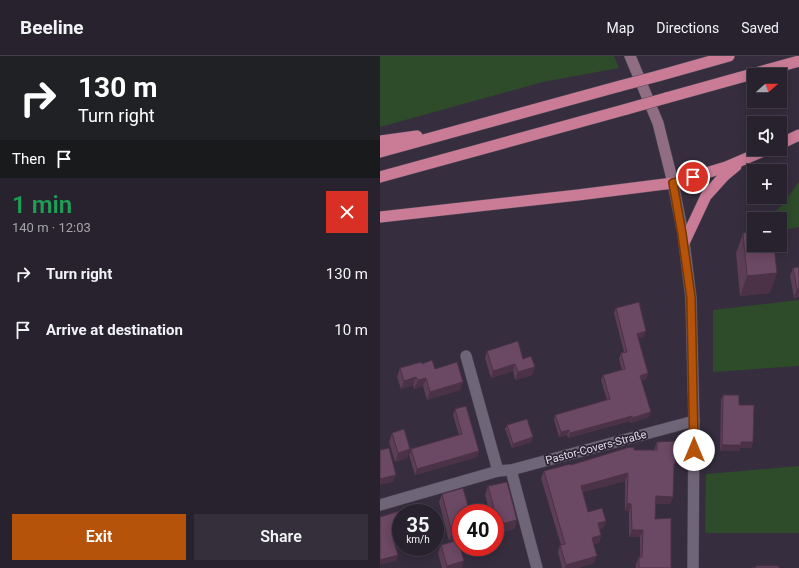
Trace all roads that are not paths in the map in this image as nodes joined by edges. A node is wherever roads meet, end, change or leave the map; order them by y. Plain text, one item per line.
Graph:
1 (630, 56) edge
2 (729, 56) edge
3 (799, 61) edge
4 (446, 134) junction
5 (799, 135) edge
6 (380, 141) edge
7 (787, 141) edge
8 (380, 152) edge
9 (753, 156) edge
10 (743, 161) junction
11 (380, 177) edge
12 (673, 183) junction
13 (380, 217) edge
14 (684, 243) junction
15 (466, 356) dead end
16 (694, 421) junction
17 (511, 470) junction
18 (498, 471) junction
19 (380, 505) edge
20 (537, 568) edge
21 (693, 568) edge

1 - 12 main road
2 - 4 highway, bridge
3 - 11 highway, bridge
4 - 6 highway
4 - 8 highway
5 - 7 highway
9 - 10 highway
10 - 12 highway
10 - 14 highway
12 - 13 highway
12 - 14 street
14 - 16 street
15 - 18 street
16 - 17 street, Pastor-Covers-Straße
16 - 21 street
17 - 18 street, Pastor-Covers-Straße
17 - 20 street
18 - 19 street, Pastor-Covers-Straße

